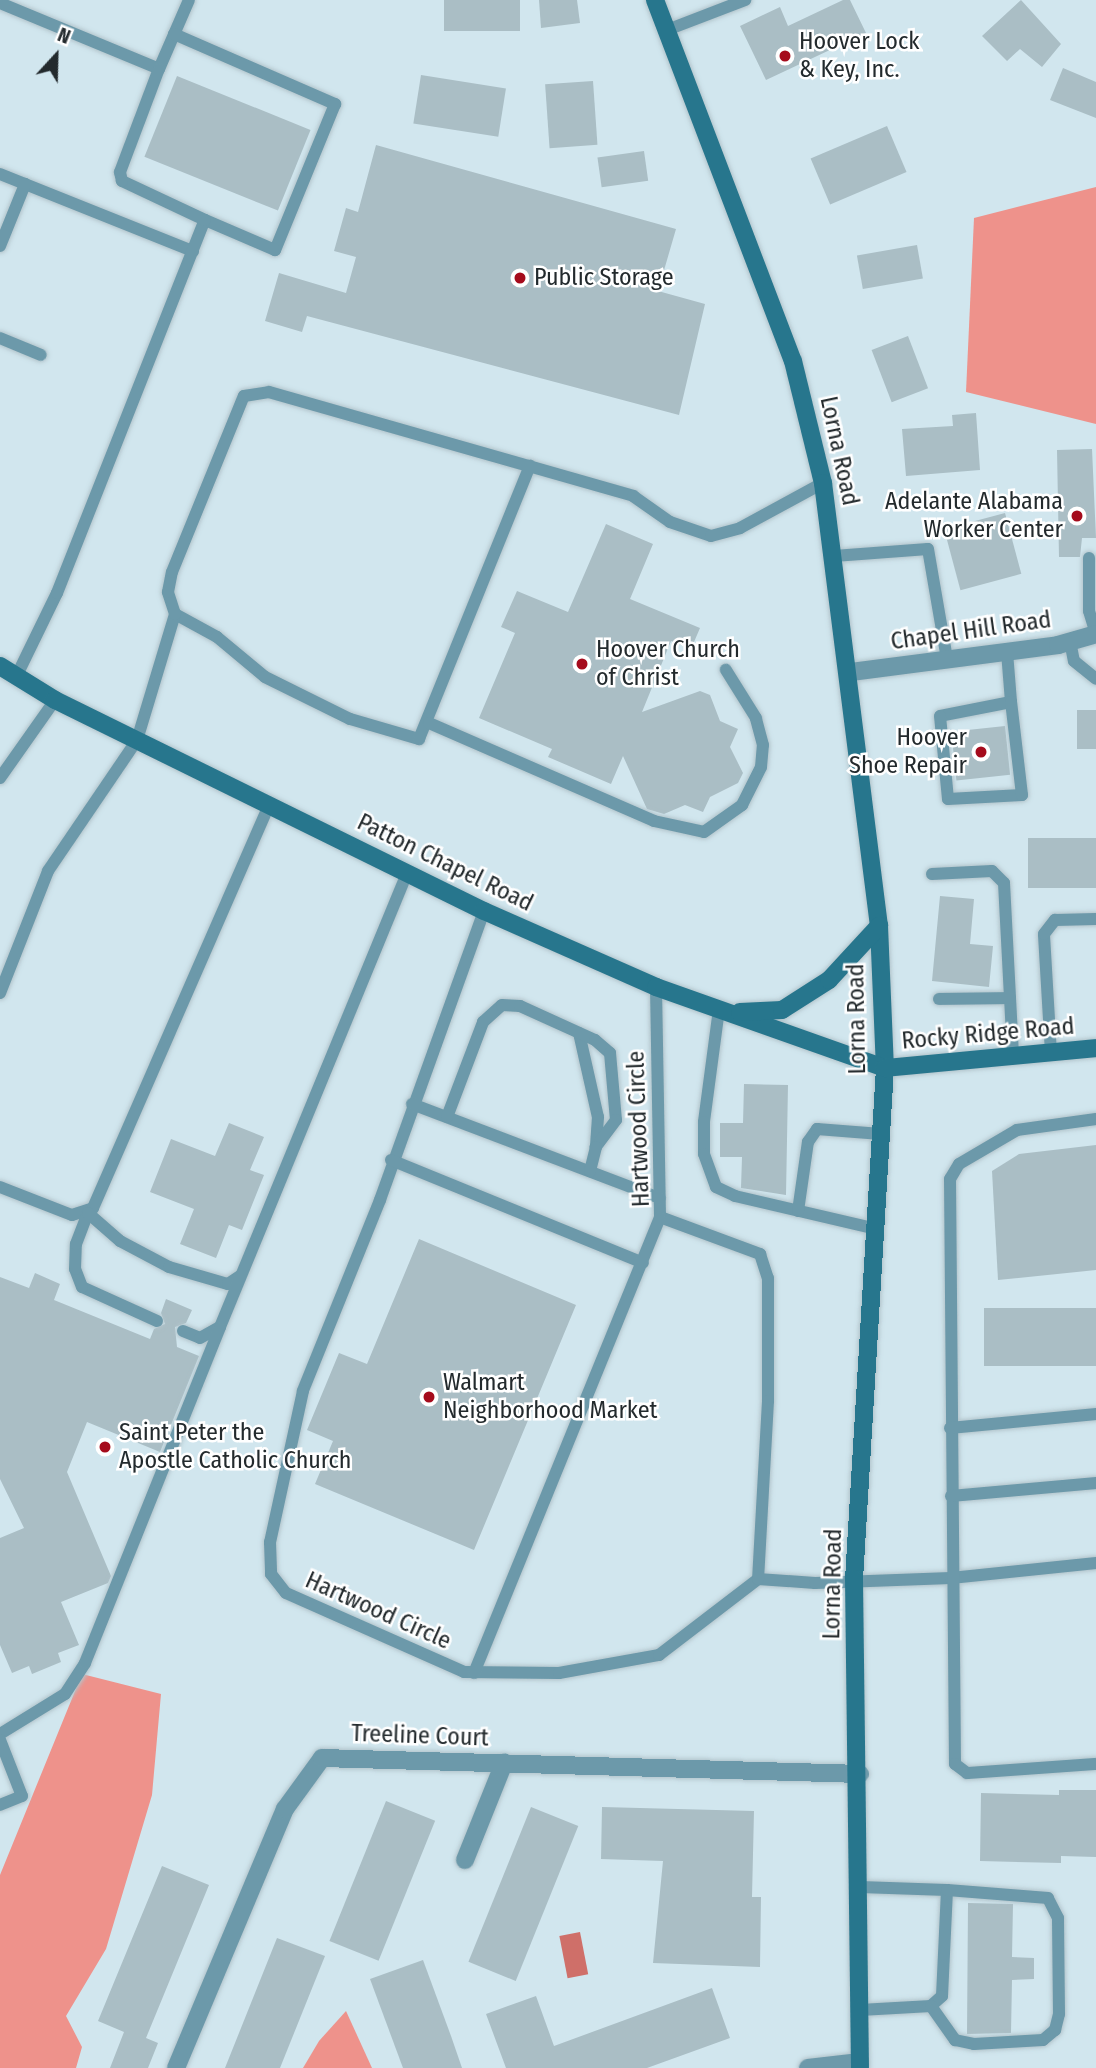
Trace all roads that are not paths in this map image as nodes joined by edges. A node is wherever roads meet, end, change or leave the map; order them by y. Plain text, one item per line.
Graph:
1 (189, 0) edge
2 (655, 0) edge
3 (745, 0) edge
4 (0, 3) edge
5 (667, 30) junction
6 (174, 34) junction
7 (159, 69) junction
8 (0, 174) edge
9 (25, 184) junction
10 (205, 220) junction
11 (0, 246) edge
12 (193, 251) junction
13 (0, 338) edge
14 (41, 355) dead end
15 (530, 466) junction
16 (823, 483) junction
17 (834, 556) junction
18 (1089, 558) dead end
19 (175, 614) junction
20 (1096, 634) edge
21 (1070, 641) junction
22 (1007, 652) junction
23 (947, 659) junction
24 (0, 667) edge
25 (726, 670) dead end
26 (851, 672) junction
27 (17, 675) junction
28 (1096, 679) edge
29 (55, 699) junction
30 (1011, 702) junction
31 (429, 723) junction
32 (137, 740) junction
33 (0, 778) edge
34 (270, 806) junction
35 (407, 873) junction
36 (932, 874) dead end
37 (484, 911) junction
38 (1096, 919) edge
39 (879, 926) junction
40 (656, 986) junction
41 (0, 993) edge
42 (1010, 998) junction
43 (939, 999) dead end
44 (724, 1011) junction
45 (579, 1033) junction
46 (1096, 1048) edge
47 (1051, 1053) junction
48 (1013, 1056) junction
49 (885, 1068) junction
50 (412, 1104) junction
51 (447, 1117) junction
52 (1096, 1119) edge
53 (881, 1134) junction
54 (596, 1147) junction
55 (391, 1160) junction
56 (590, 1171) junction
57 (0, 1187) edge
58 (660, 1198) junction
59 (798, 1211) junction
60 (88, 1213) junction
61 (660, 1217) junction
62 (877, 1229) junction
63 (643, 1263) junction
64 (240, 1276) junction
65 (157, 1321) dead end
66 (220, 1328) junction
67 (183, 1331) dead end
68 (1096, 1414) edge
69 (950, 1428) junction
70 (1096, 1483) edge
71 (951, 1496) junction
72 (1096, 1563) edge
73 (951, 1578) junction
74 (758, 1579) junction
75 (855, 1579) junction
76 (474, 1673) junction
77 (0, 1734) edge
78 (0, 1740) edge
79 (504, 1763) junction
80 (1096, 1763) edge
81 (860, 1774) junction
82 (0, 1805) edge
83 (465, 1860) dead end
84 (860, 1887) junction
85 (947, 1889) junction
86 (931, 2006) junction
87 (860, 2010) junction
88 (860, 2065) edge
89 (176, 2068) edge
90 (808, 2068) edge

1 - 6 lane
2 - 5 street, Lorna Road
3 - 5 lane
4 - 7 lane
5 - 16 street, Lorna Road
6 - 7 lane
6 - 10 lane
7 - 10 lane
8 - 9 lane
9 - 11 lane
9 - 12 lane
10 - 12 lane
12 - 27 lane
13 - 14 lane
15 - 16 lane
15 - 19 lane
15 - 31 lane
16 - 17 street, Lorna Road
17 - 23 lane
17 - 26 street, Lorna Road
18 - 20 lane
19 - 31 lane
19 - 32 lane
20 - 21 street, Chapel Hill Road
21 - 22 street, Chapel Hill Road
21 - 28 lane
22 - 23 street, Chapel Hill Road
22 - 30 lane
23 - 26 street, Chapel Hill Road
24 - 27 street, Patton Chapel Road
25 - 31 lane
26 - 39 street, Lorna Road
27 - 29 street, Patton Chapel Road
29 - 32 street, Patton Chapel Road
29 - 33 lane
30 - 30 lane
32 - 34 street, Patton Chapel Road
32 - 41 lane
34 - 35 street, Patton Chapel Road
34 - 60 lane
35 - 37 street, Patton Chapel Road
35 - 64 lane
36 - 42 lane
37 - 40 street, Patton Chapel Road
37 - 50 lane, Hartwood Circle
38 - 47 lane
39 - 44 street
39 - 49 street, Lorna Road
40 - 44 street, Patton Chapel Road
40 - 58 lane, Hartwood Circle
42 - 43 lane
42 - 48 lane
44 - 49 street, Patton Chapel Road
44 - 59 lane
45 - 51 lane
45 - 54 lane
45 - 54 lane
46 - 47 street, Rocky Ridge Road
47 - 48 street, Rocky Ridge Road
48 - 49 street, Rocky Ridge Road
49 - 53 street, Lorna Road
50 - 51 lane
50 - 55 lane, Hartwood Circle
51 - 56 lane
52 - 69 lane
53 - 59 lane
53 - 62 street, Lorna Road
54 - 56 lane
55 - 63 lane
55 - 76 lane, Hartwood Circle
56 - 58 lane
57 - 60 lane
58 - 61 lane, Hartwood Circle
59 - 62 lane
60 - 64 lane
60 - 65 lane
61 - 63 lane
61 - 74 lane, Hartwood Circle
62 - 75 street, Lorna Road
63 - 76 lane
64 - 66 lane
66 - 67 lane
66 - 77 lane
68 - 69 lane
69 - 71 lane
70 - 71 lane
71 - 73 lane
72 - 73 lane
73 - 75 lane
73 - 80 lane
74 - 75 lane
74 - 76 lane, Hartwood Circle
75 - 81 street, Lorna Road
78 - 82 lane
79 - 81 street, Treeline Court
79 - 83 street
79 - 89 street, Treeline Court
81 - 84 street, Lorna Road
84 - 85 lane
84 - 87 street, Lorna Road
85 - 86 lane
85 - 86 lane
86 - 87 lane
87 - 88 street, Lorna Road
88 - 90 street

